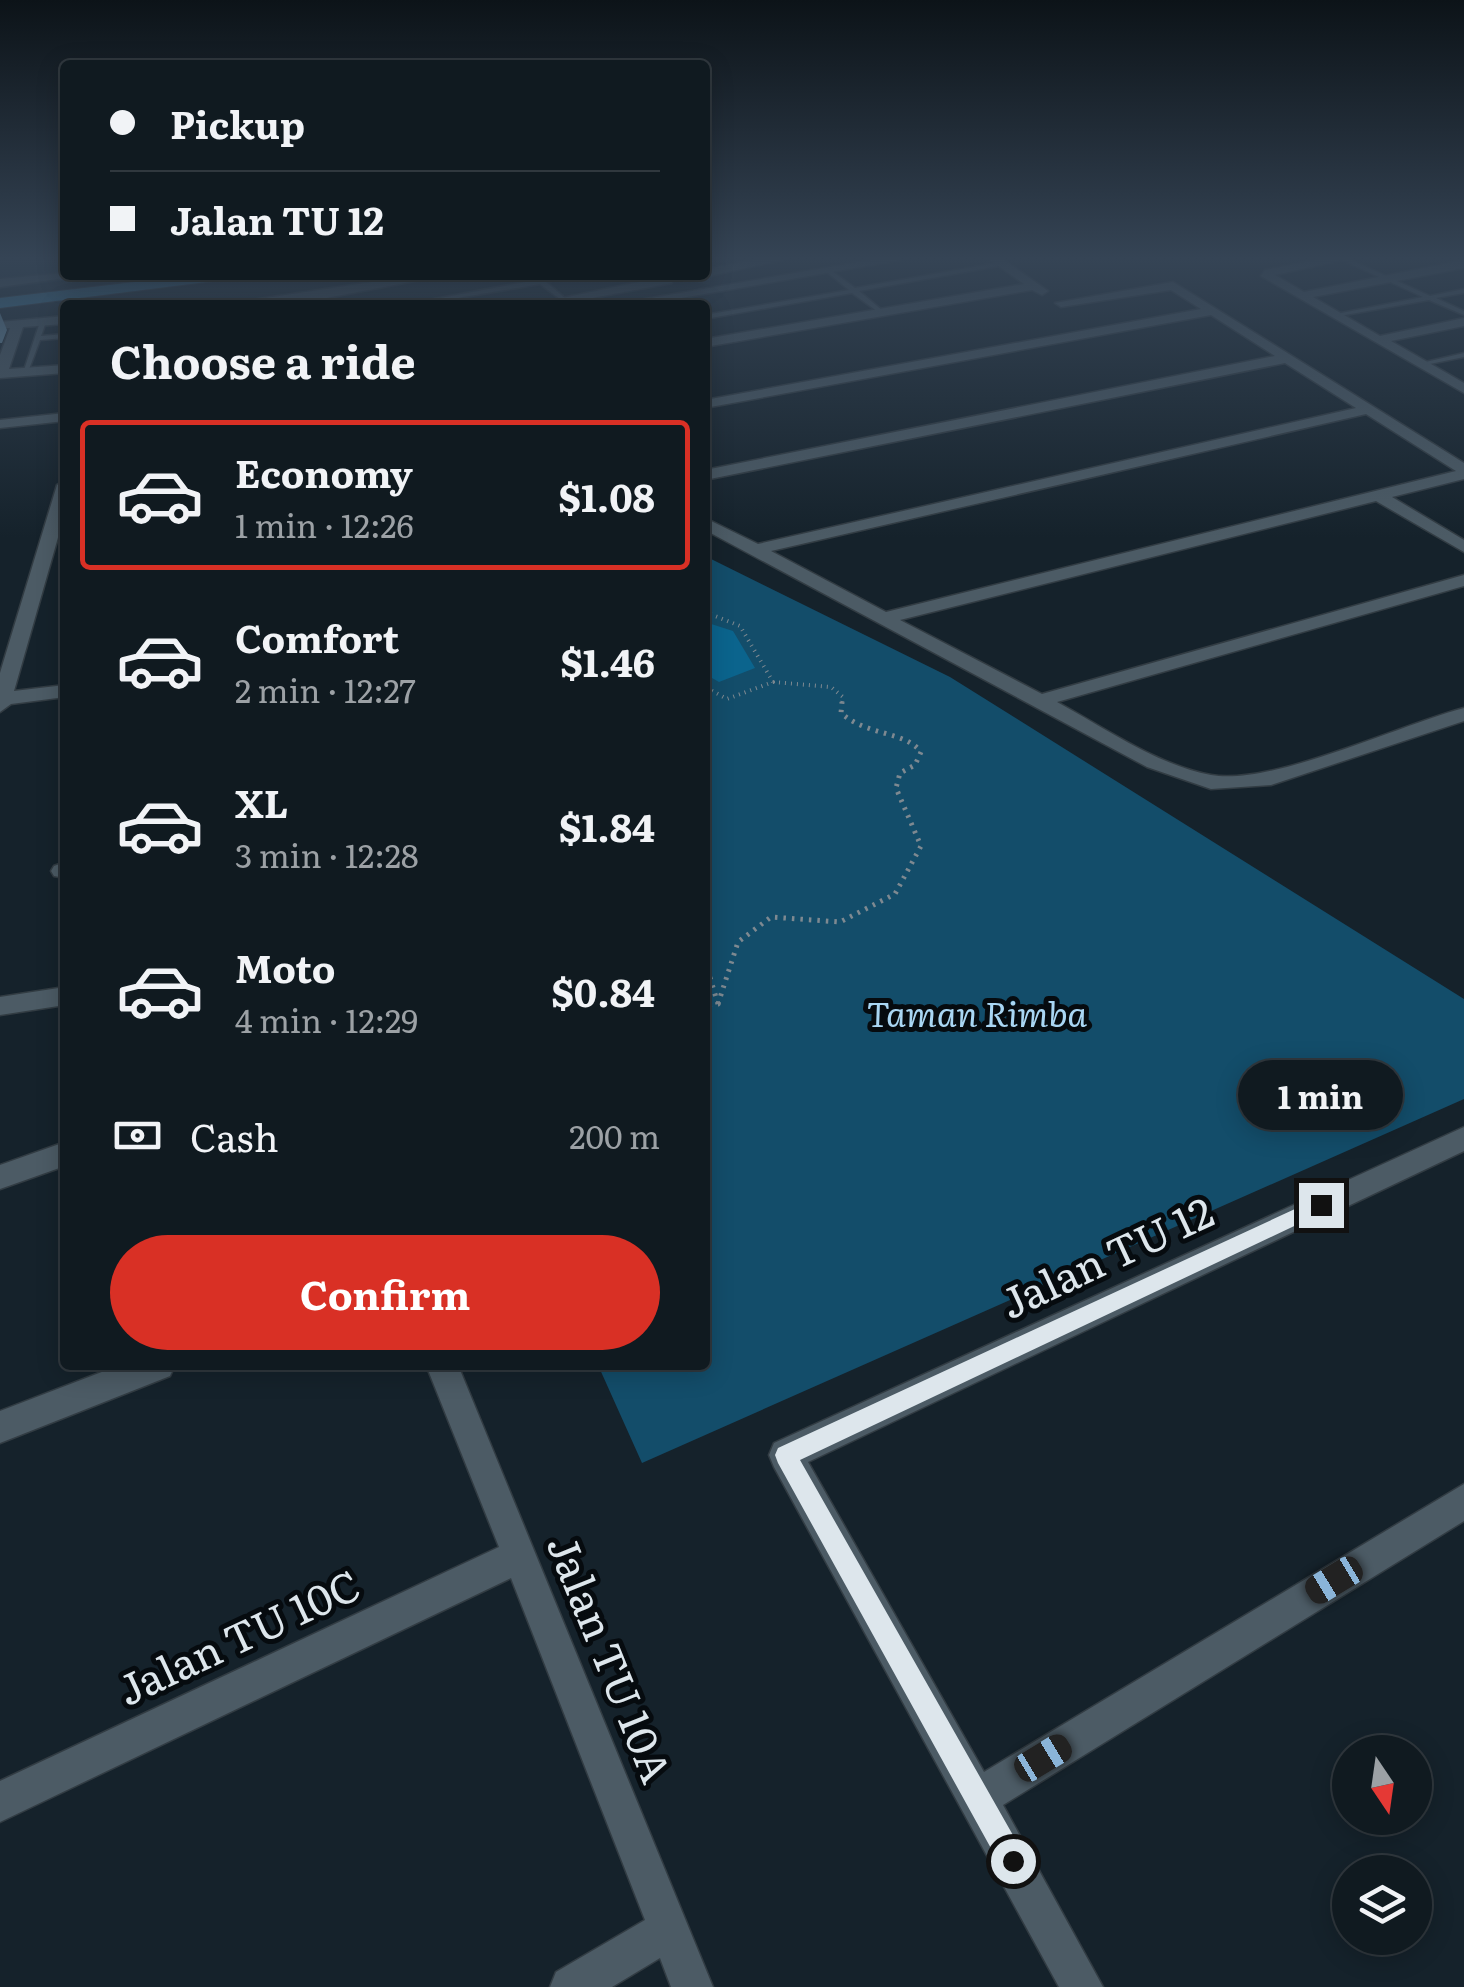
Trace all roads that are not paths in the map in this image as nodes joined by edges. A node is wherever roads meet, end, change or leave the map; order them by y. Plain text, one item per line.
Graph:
1 (32, 353) edge
2 (984, 353) edge
3 (1279, 353) edge
4 (1400, 353) edge
5 (1464, 355) edge
6 (1287, 358) junction
7 (1420, 364) junction
8 (60, 369) edge
9 (25, 372) junction
10 (0, 374) edge
11 (1464, 389) edge
12 (710, 403) edge
13 (1369, 409) junction
14 (60, 418) edge
15 (0, 424) edge
16 (1464, 472) edge
17 (710, 474) edge
18 (1378, 495) junction
19 (60, 502) edge
20 (710, 525) edge
21 (1464, 547) edge
22 (755, 550) junction
23 (1464, 580) edge
24 (885, 618) junction
25 (60, 692) edge
26 (1, 701) edge
27 (1040, 701) junction
28 (1464, 714) edge
29 (60, 997) edge
30 (0, 1006) edge
31 (1464, 1138) edge
32 (60, 1156) edge
33 (0, 1176) edge
34 (146, 1370) edge
35 (444, 1370) edge
36 (0, 1427) edge
37 (1464, 1502) edge
38 (518, 1556) junction
39 (978, 1798) junction
40 (0, 1802) edge
41 (669, 1930) junction
42 (571, 1987) edge
43 (692, 1987) edge
44 (1082, 1987) edge

1 - 9 lane
2 - 12 street
3 - 6 street
4 - 7 street
5 - 7 lane
6 - 13 street
6 - 17 street
7 - 11 street
8 - 9 street
9 - 10 street
13 - 16 street
13 - 22 street
14 - 15 street
16 - 18 street
18 - 21 street
18 - 24 street
19 - 26 street
20 - 22 street
22 - 24 street
23 - 27 street
24 - 27 street
25 - 26 street
27 - 28 street
29 - 30 street
31 - 39 street, Jalan TU 12
32 - 33 street
34 - 36 street
35 - 38 street, Jalan TU 10A
37 - 39 street
38 - 40 street, Jalan TU 10C
38 - 41 street, Jalan TU 10A
39 - 44 street
41 - 42 street
41 - 43 street, Jalan TU 10A

